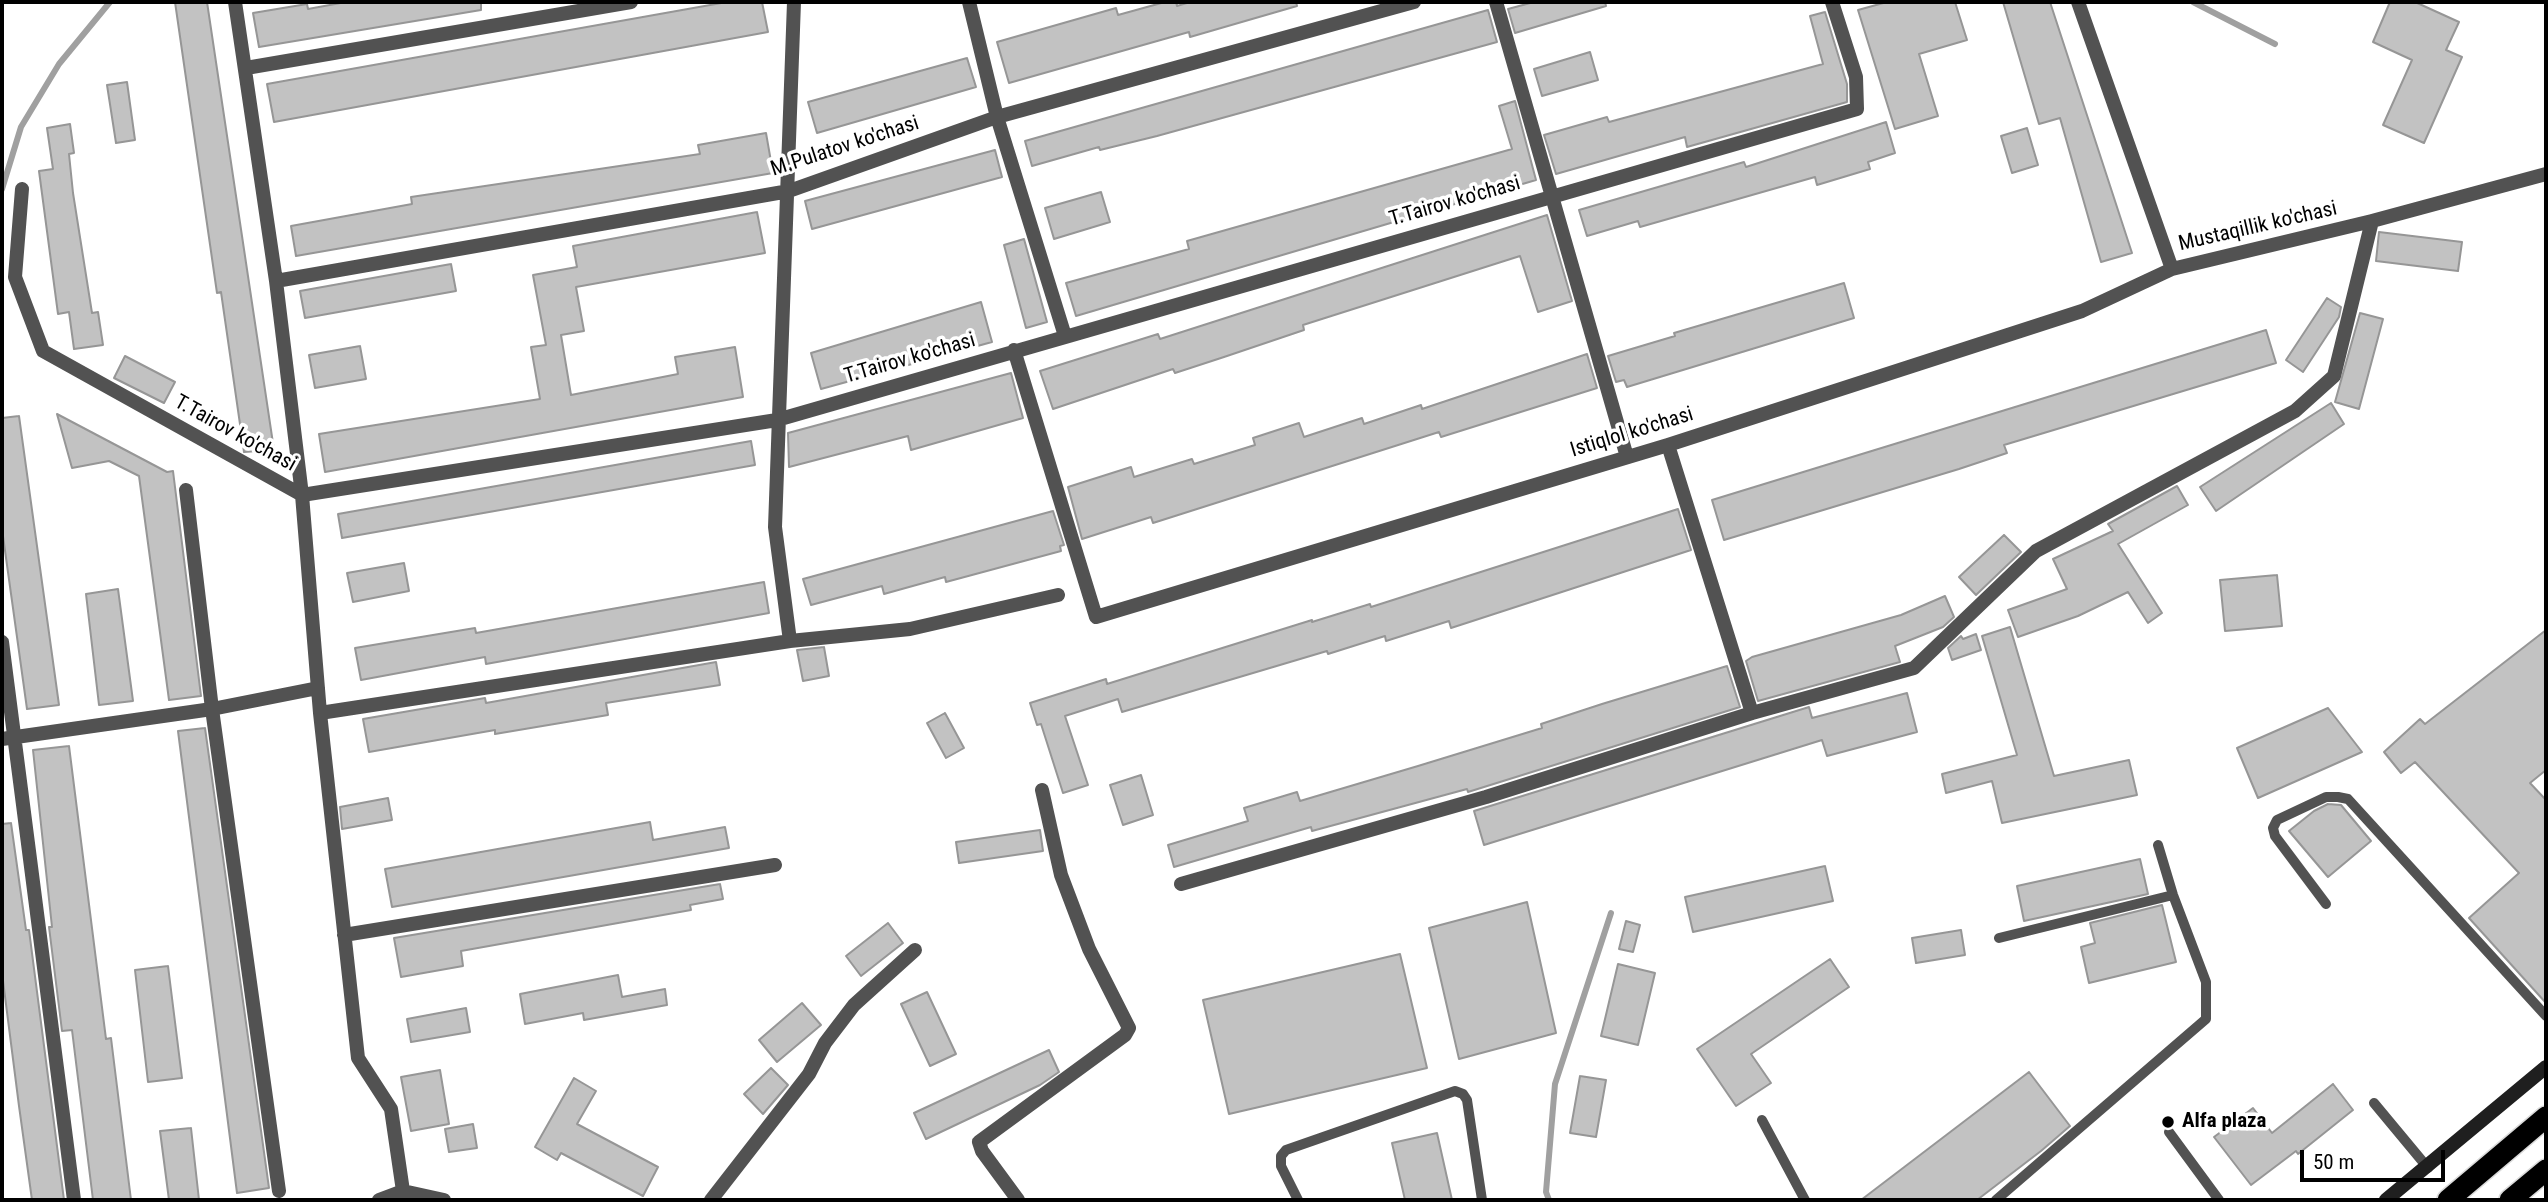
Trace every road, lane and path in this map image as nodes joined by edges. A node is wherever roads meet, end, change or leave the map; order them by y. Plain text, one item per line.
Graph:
1 (234, 2) edge
2 (631, 2) edge
3 (794, 2) edge
4 (969, 2) edge
5 (1415, 2) edge
6 (1496, 2) edge
7 (1832, 2) edge
8 (2078, 2) edge
9 (246, 68) junction
10 (998, 117) junction
11 (2546, 174) edge
12 (22, 189) dead end
13 (789, 191) junction
14 (1552, 196) junction
15 (2372, 221) junction
16 (2172, 269) junction
17 (276, 281) junction
18 (1065, 335) junction
19 (1014, 350) junction
20 (777, 420) junction
21 (1668, 445) junction
22 (1626, 457) junction
23 (186, 489) dead end
24 (302, 495) junction
25 (1058, 595) dead end
26 (790, 641) junction
27 (2, 642) edge
28 (318, 688) junction
29 (212, 709) junction
30 (320, 713) junction
31 (1752, 713) junction
32 (8, 738) edge
33 (1042, 790) dead end
34 (2158, 845) dead end
35 (775, 866) dead end
36 (1181, 884) dead end
37 (2173, 895) junction
38 (2326, 904) dead end
39 (344, 936) junction
40 (1999, 938) dead end
41 (915, 950) dead end
42 (2546, 1016) edge
43 (2546, 1068) edge
44 (2375, 1103) dead end
45 (2546, 1117) edge
46 (1762, 1120) dead end
47 (2169, 1132) dead end
48 (2428, 1168) junction
49 (2546, 1170) edge
50 (279, 1191) dead end
51 (404, 1196) edge
52 (74, 1200) edge
53 (379, 1200) edge
54 (444, 1200) edge
55 (711, 1200) edge
56 (1018, 1200) edge
57 (1298, 1200) edge
58 (1482, 1200) edge
59 (1805, 1200) edge
60 (1996, 1200) edge
61 (2219, 1200) edge
62 (2386, 1200) edge
63 (2448, 1200) edge
64 (2510, 1200) edge

1 - 9 street
2 - 9 street
3 - 13 street
4 - 10 street
5 - 10 street, M.Pulatov ko'chasi
6 - 14 street
7 - 14 street, T.Tairov ko'chasi
8 - 16 street, Mustaqillik ko'chasi
9 - 17 street
10 - 13 street, M.Pulatov ko'chasi
10 - 18 street
11 - 15 street, Mustaqillik ko'chasi
12 - 24 street, T.Tairov ko'chasi
13 - 17 street, M.Pulatov ko'chasi
13 - 20 street
14 - 18 street, T.Tairov ko'chasi
14 - 22 street
15 - 16 street, Mustaqillik ko'chasi
15 - 31 street
16 - 21 street, Istiqlol ko'chasi
17 - 24 street
18 - 19 street, T.Tairov ko'chasi
19 - 20 street, T.Tairov ko'chasi
19 - 22 street, Istiqlol ko'chasi
20 - 24 street, T.Tairov ko'chasi
20 - 26 street
21 - 22 street, Istiqlol ko'chasi
21 - 31 street
23 - 29 street
24 - 28 street
25 - 26 street
26 - 30 street
27 - 32 street
28 - 29 street
28 - 30 street
29 - 32 street
29 - 50 street
30 - 39 street
31 - 36 street
32 - 52 street
33 - 56 street
34 - 37 lane
35 - 39 street
37 - 40 lane
37 - 60 lane
38 - 42 lane
39 - 51 street
41 - 55 street
43 - 48 street
44 - 48 lane
45 - 63 highway
46 - 59 lane
47 - 61 lane
48 - 62 street
49 - 64 highway
51 - 53 street
51 - 54 street
57 - 58 lane

